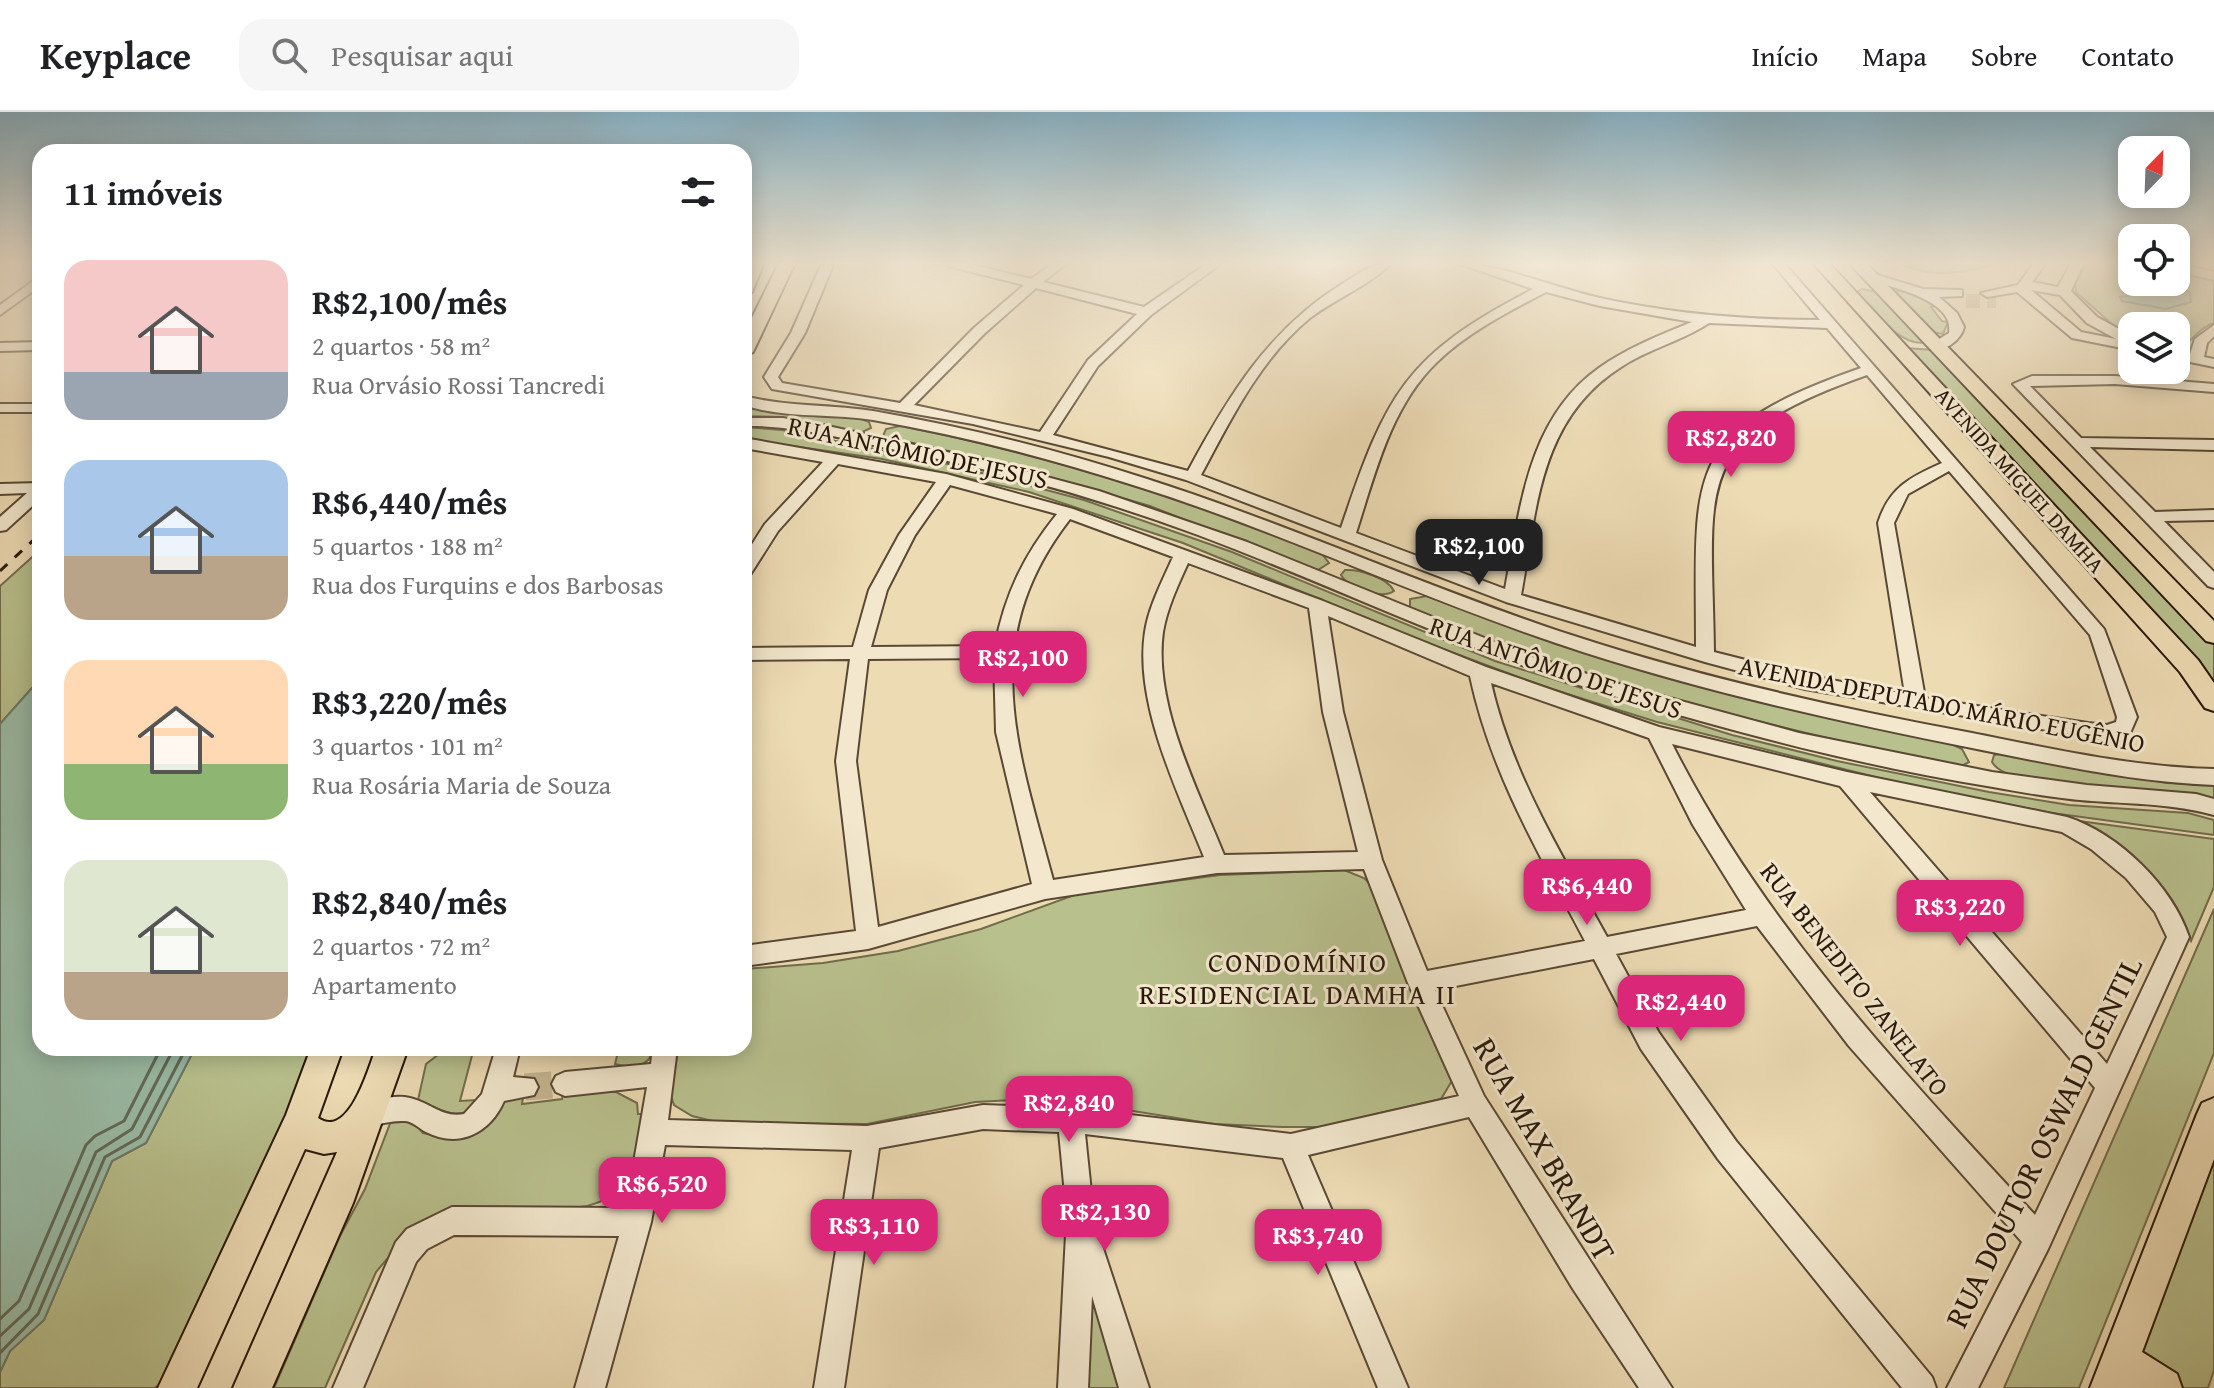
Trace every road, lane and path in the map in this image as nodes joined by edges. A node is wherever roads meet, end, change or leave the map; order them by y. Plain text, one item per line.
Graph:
1 (802, 323) edge
2 (986, 323) edge
3 (1135, 323) edge
4 (1298, 323) edge
5 (1480, 323) edge
6 (1702, 323) edge
7 (1713, 323) edge
8 (1878, 323) edge
9 (1913, 323) edge
10 (1954, 323) edge
11 (2061, 323) edge
12 (2096, 323) edge
13 (1832, 324) joint
14 (2214, 329) edge
15 (2118, 336) edge
16 (1893, 339) junction
17 (2118, 342) edge
18 (2200, 342) junction
19 (32, 346) edge
20 (2190, 346) edge
21 (0, 347) edge
22 (1936, 347) junction
23 (2190, 357) edge
24 (2196, 359) junction
25 (2214, 363) edge
26 (1871, 369) junction
27 (2214, 388) edge
28 (752, 402) edge
29 (0, 408) edge
30 (32, 408) edge
31 (901, 414) junction
32 (872, 417) junction
33 (752, 422) edge
34 (1045, 436) junction
35 (854, 438) junction
36 (2076, 442) junction
37 (879, 443) junction
38 (752, 444) edge
39 (2214, 445) edge
40 (835, 458) junction
41 (1952, 464) junction
42 (1192, 477) junction
43 (946, 479) junction
44 (0, 489) edge
45 (32, 489) edge
46 (32, 496) edge
47 (1067, 512) junction
48 (2214, 515) edge
49 (2150, 517) junction
50 (0, 526) edge
51 (1347, 536) junction
52 (1183, 554) junction
53 (752, 558) edge
54 (1351, 560) junction
55 (1403, 580) junction
56 (2214, 582) edge
57 (1330, 583) junction
58 (1512, 598) junction
59 (1317, 605) junction
60 (1384, 605) junction
61 (2214, 635) edge
62 (1002, 652) junction
63 (860, 653) junction
64 (752, 654) edge
65 (1705, 656) junction
66 (1479, 672) junction
67 (2214, 702) edge
68 (1916, 703) junction
69 (1656, 733) junction
70 (1961, 739) junction
71 (1993, 745) junction
72 (1970, 775) junction
73 (2214, 777) edge
74 (1847, 780) junction
75 (2000, 780) junction
76 (2214, 807) edge
77 (1371, 860) junction
78 (1217, 864) junction
79 (1045, 890) junction
80 (1763, 916) junction
81 (2176, 925) joint
82 (868, 939) junction
83 (1601, 948) junction
84 (752, 955) edge
85 (1420, 983) junction
86 (327, 1056) edge
87 (388, 1056) edge
88 (506, 1056) edge
89 (663, 1061) edge
90 (565, 1084) tunnel mouth
91 (2109, 1085) junction
92 (525, 1087) tunnel mouth
93 (499, 1090) junction
94 (1475, 1104) junction
95 (369, 1114) junction
96 (2214, 1114) edge
97 (301, 1119) junction
98 (1071, 1120) junction
99 (654, 1132) junction
100 (867, 1138) junction
101 (1291, 1146) junction
102 (1081, 1215) junction
103 (637, 1222) junction
104 (2038, 1239) junction
105 (2114, 1374) edge
106 (177, 1388) edge
107 (252, 1388) edge
108 (348, 1388) edge
109 (590, 1388) edge
110 (829, 1388) edge
111 (1073, 1388) edge
112 (1134, 1388) edge
113 (1393, 1388) edge
114 (1657, 1388) edge
115 (1921, 1388) edge
116 (1962, 1388) edge
117 (2163, 1388) edge

1 - 31 street
2 - 31 street
3 - 34 street
4 - 42 street
5 - 51 street
6 - 58 street
7 - 13 street
8 - 16 main road, AVENIDA MIGUEL DAMHA
9 - 22 main road, AVENIDA MIGUEL DAMHA
10 - 22 street
11 - 17 street
12 - 15 street
13 - 26 street
14 - 18 street
16 - 22 main road
16 - 67 main road, AVENIDA MIGUEL DAMHA
18 - 20 street
18 - 24 street
19 - 21 street
22 - 61 main road, AVENIDA MIGUEL DAMHA
23 - 24 street
24 - 25 street
26 - 41 street
26 - 65 street
27 - 36 street
28 - 32 street, AVENIDA DEPUTADO MÁRIO EUGÊNIO
29 - 30 street
31 - 32 street, AVENIDA DEPUTADO MÁRIO EUGÊNIO
31 - 34 street
31 - 37 street
31 - 54 street, AVENIDA DEPUTADO MÁRIO EUGÊNIO
32 - 35 street
33 - 35 street, AVENIDA DEPUTADO MÁRIO EUGÊNIO
34 - 42 street
35 - 37 street, AVENIDA DEPUTADO MÁRIO EUGÊNIO
36 - 39 street
36 - 49 street
37 - 57 street, AVENIDA DEPUTADO MÁRIO EUGÊNIO
38 - 40 street, RUA ANTÔMIO DE JESUS
40 - 43 street, RUA ANTÔMIO DE JESUS
40 - 53 street
41 - 68 street
41 - 68 street
42 - 51 street
43 - 47 street, RUA ANTÔMIO DE JESUS
43 - 63 street
44 - 45 street
46 - 50 street
47 - 52 street, RUA ANTÔMIO DE JESUS
47 - 62 street
48 - 49 street
49 - 56 street
51 - 58 street
52 - 59 street, RUA ANTÔMIO DE JESUS
52 - 78 street
54 - 55 street, AVENIDA DEPUTADO MÁRIO EUGÊNIO
54 - 57 street
55 - 60 street
55 - 70 street, AVENIDA DEPUTADO MÁRIO EUGÊNIO
57 - 60 street, AVENIDA DEPUTADO MÁRIO EUGÊNIO
58 - 65 street
59 - 66 street, RUA ANTÔMIO DE JESUS
59 - 77 street, RUA MAX BRANDT
60 - 72 street, AVENIDA DEPUTADO MÁRIO EUGÊNIO
62 - 63 street
62 - 79 street
63 - 64 street
63 - 82 street
65 - 68 street
66 - 69 street, RUA ANTÔMIO DE JESUS
66 - 83 street
69 - 74 street, RUA ANTÔMIO DE JESUS
69 - 80 street, RUA BENEDITO ZANELATO
70 - 71 street, AVENIDA DEPUTADO MÁRIO EUGÊNIO
70 - 72 street
71 - 73 street, AVENIDA DEPUTADO MÁRIO EUGÊNIO
71 - 75 street
72 - 75 street, AVENIDA DEPUTADO MÁRIO EUGÊNIO
74 - 81 street, RUA ANTÔMIO DE JESUS
74 - 91 street
75 - 76 street, AVENIDA DEPUTADO MÁRIO EUGÊNIO
77 - 78 street
77 - 85 street, RUA MAX BRANDT
78 - 79 street
79 - 82 street
80 - 83 street
80 - 104 street, RUA BENEDITO ZANELATO
81 - 91 street, RUA DOUTOR OSWALD GENTIL
82 - 84 street
83 - 85 street
83 - 115 street
85 - 94 street, RUA MAX BRANDT
86 - 97 main road
87 - 95 main road
88 - 93 street
89 - 90 street
89 - 99 street
91 - 104 street, RUA DOUTOR OSWALD GENTIL
92 - 93 street
93 - 95 street
94 - 101 street
94 - 114 street, RUA MAX BRANDT
95 - 97 main road
95 - 107 main road
96 - 105 main road
97 - 106 main road
98 - 100 street
98 - 101 street
98 - 102 street
99 - 100 street
99 - 103 street
100 - 110 street
101 - 113 street
102 - 111 street
102 - 112 street
103 - 108 street
103 - 109 street
104 - 116 street, RUA DOUTOR OSWALD GENTIL
105 - 117 main road

